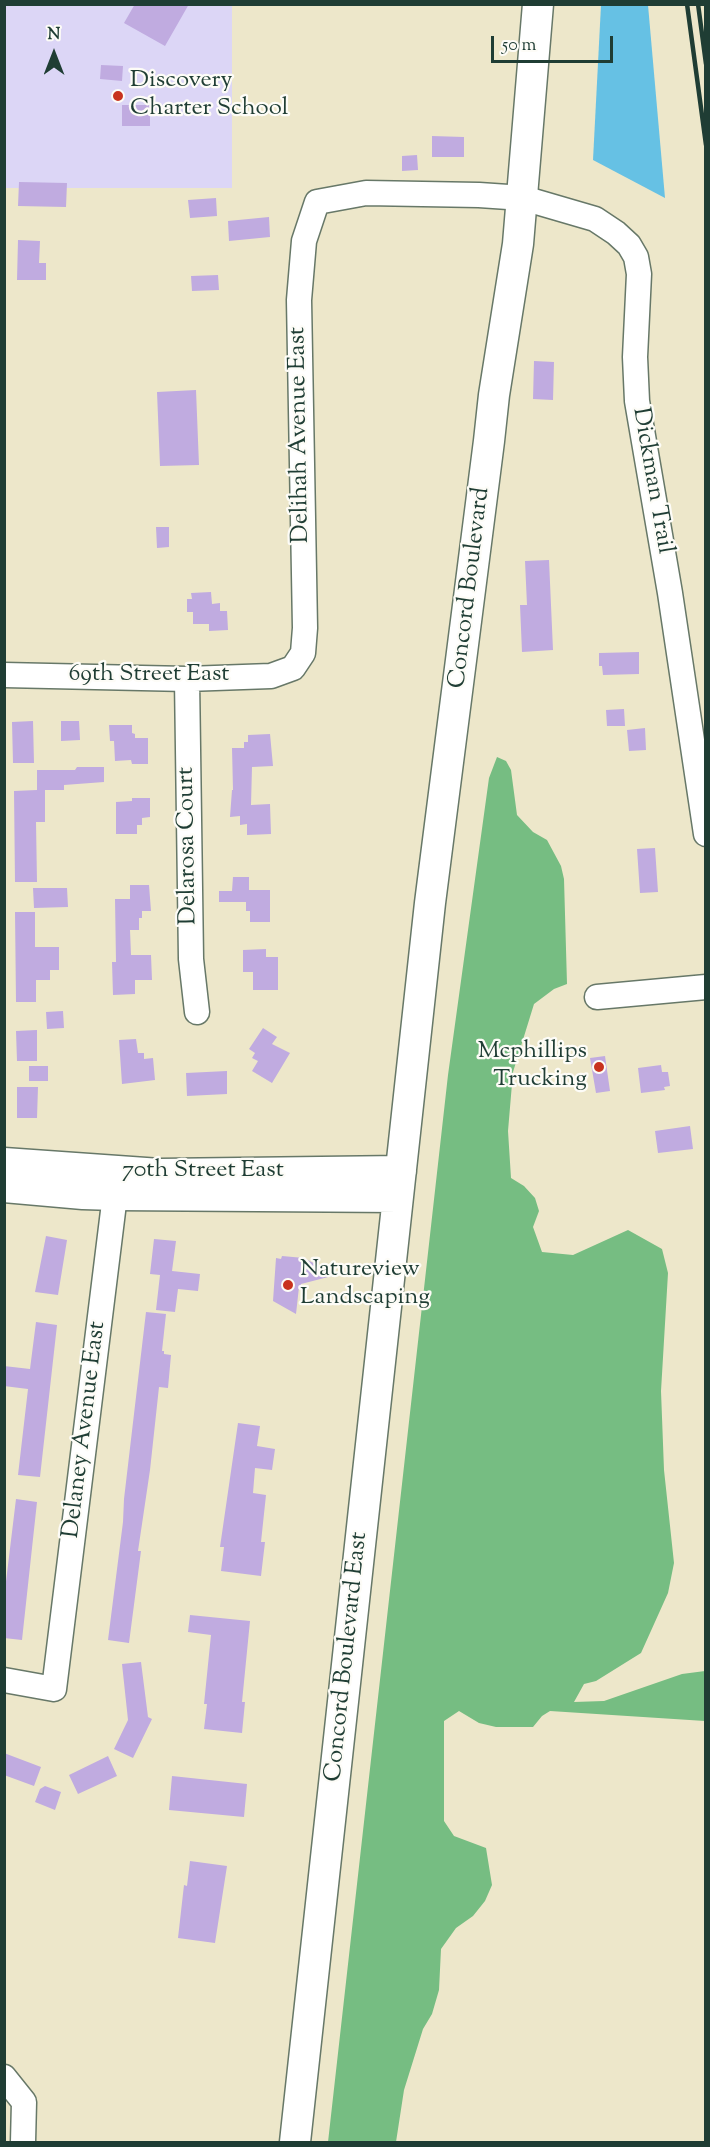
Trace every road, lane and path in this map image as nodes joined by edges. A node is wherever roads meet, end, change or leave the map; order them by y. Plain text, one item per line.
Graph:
1 (538, 4) edge
2 (523, 198) junction
3 (317, 202) joint
4 (292, 668) joint
5 (4, 675) edge
6 (187, 679) junction
7 (705, 834) edge
8 (705, 987) edge
9 (597, 997) dead end
10 (197, 1012) dead end
11 (4, 1163) edge
12 (115, 1183) junction
13 (400, 1184) junction
14 (4, 1187) edge
15 (4, 1680) edge
16 (4, 2078) edge
17 (23, 2142) edge
18 (295, 2142) edge

1 - 2 main road, Concord Boulevard
2 - 3 street, Dickman Trail
2 - 7 street, Dickman Trail
2 - 13 main road, Concord Boulevard
3 - 4 street, Delihah Avenue East
4 - 6 street, 69th Street East
5 - 6 street, 69th Street East
6 - 10 street, Delarosa Court
8 - 9 street
11 - 12 main road, 70th Street East
12 - 13 main road, 70th Street East
12 - 14 main road, 70th Street East
12 - 15 street, Delaney Avenue East
13 - 18 main road, Concord Boulevard East
16 - 17 street

